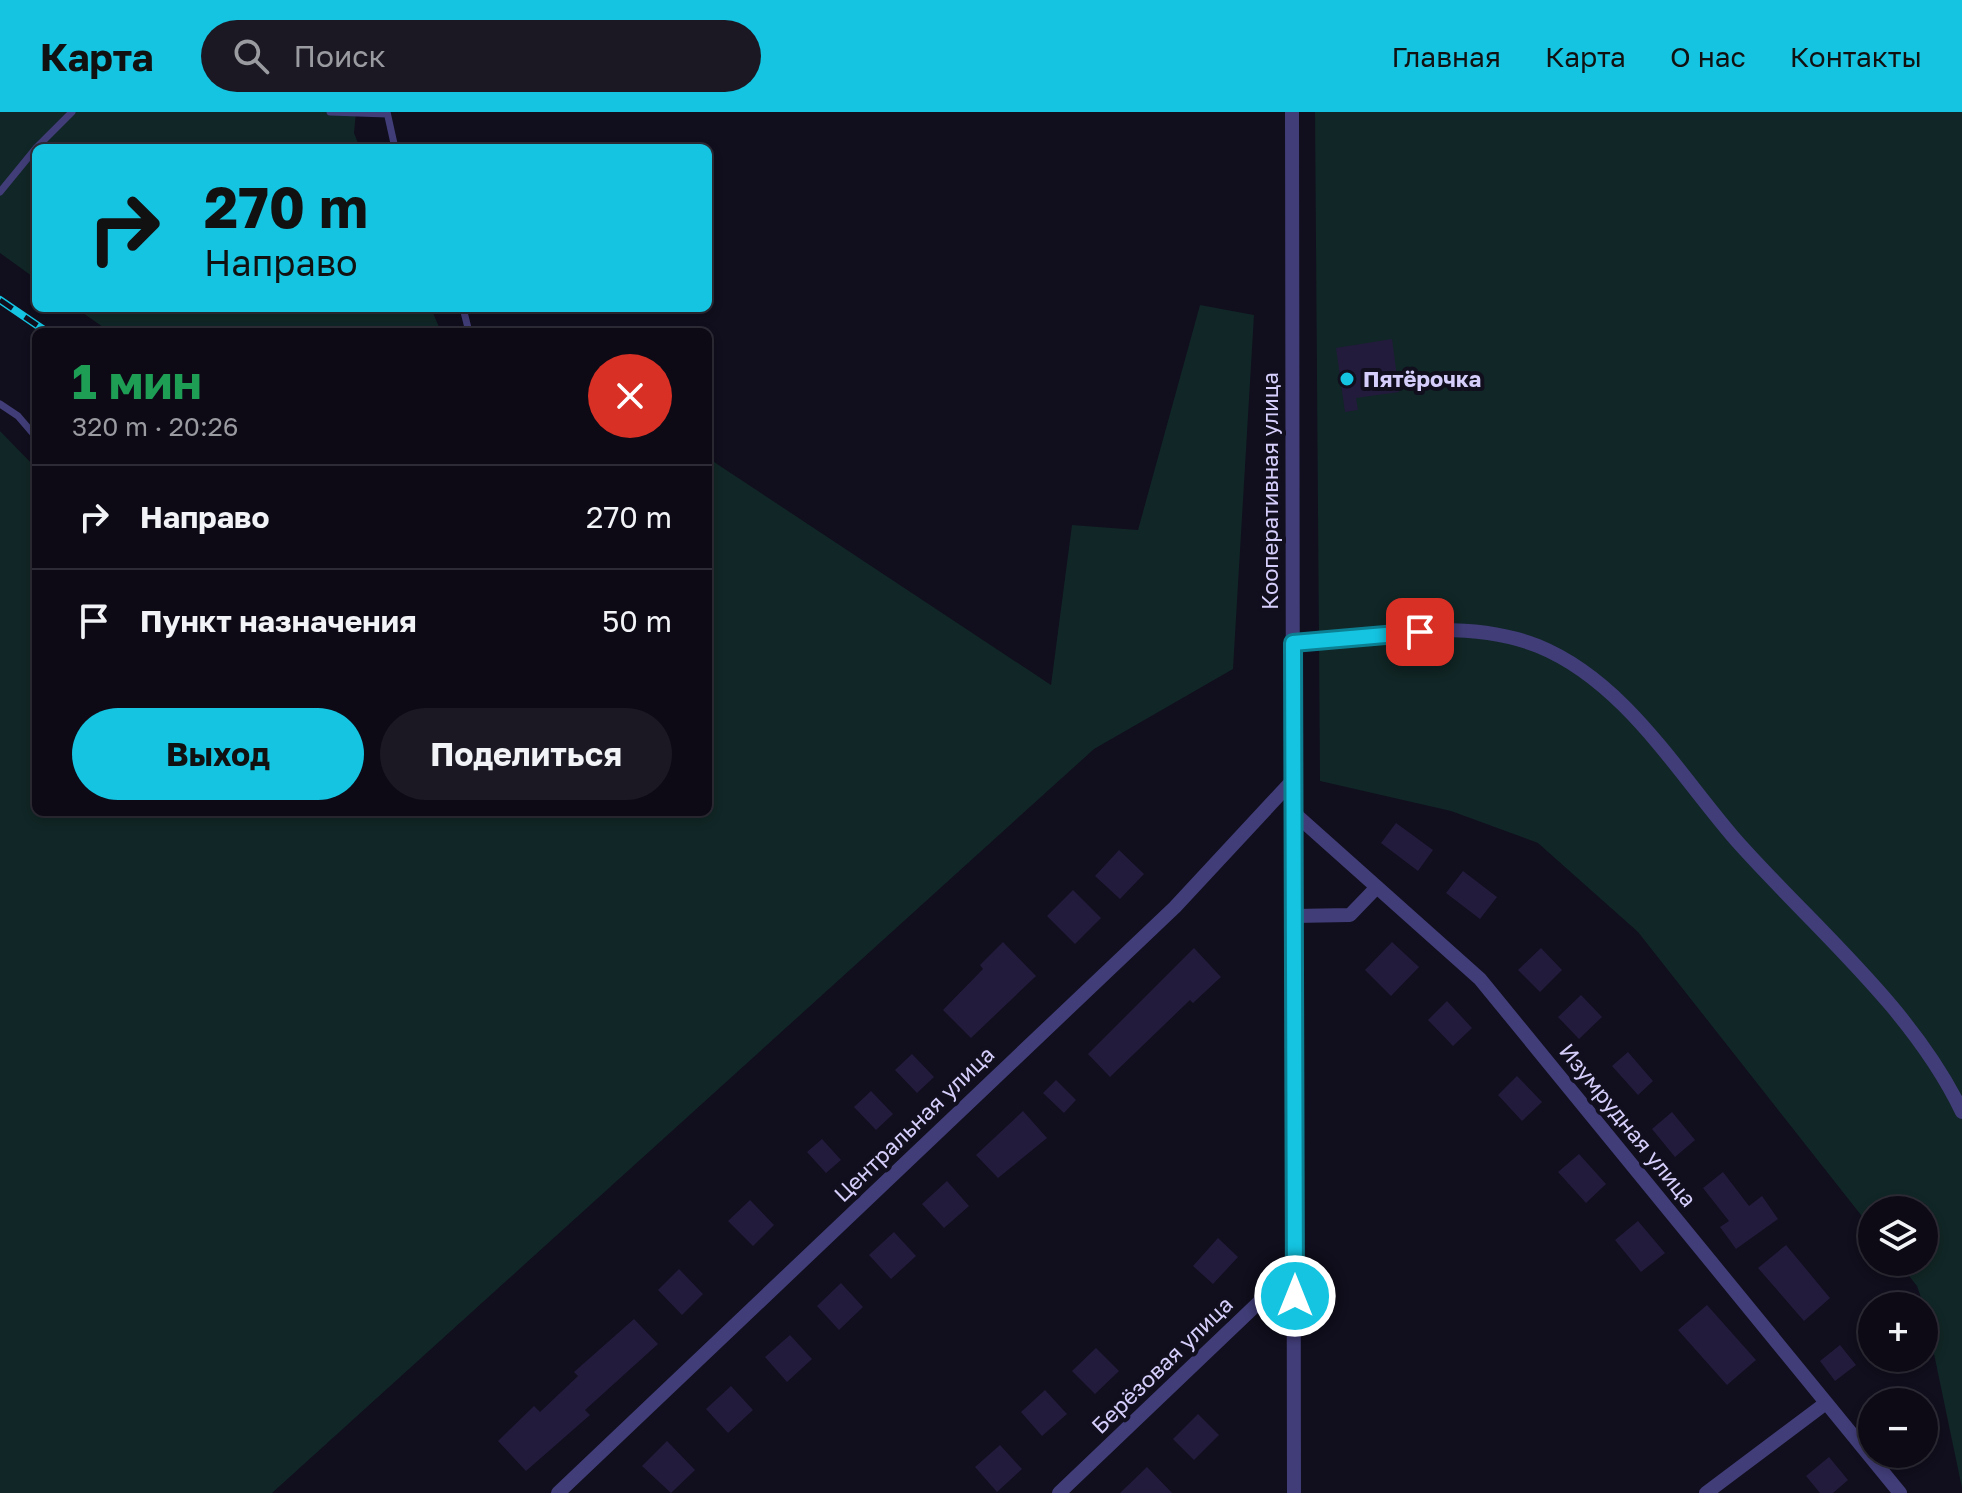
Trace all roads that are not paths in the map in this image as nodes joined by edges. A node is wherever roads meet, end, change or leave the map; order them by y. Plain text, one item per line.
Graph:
1 (72, 112) edge
2 (330, 112) edge
3 (1292, 112) edge
4 (387, 113) edge
5 (40, 144) edge
6 (394, 144) edge
7 (32, 153) edge
8 (0, 192) edge
9 (0, 404) edge
10 (32, 432) edge
11 (1293, 643) junction
12 (1293, 780) junction
13 (1294, 813) junction
14 (1377, 887) junction
15 (1294, 916) junction
16 (1962, 1112) edge
17 (1295, 1268) junction
18 (1826, 1403) junction
19 (558, 1493) edge
20 (1059, 1493) edge
21 (1294, 1493) edge
22 (1706, 1493) edge
23 (1900, 1493) edge

1 - 5 lane
2 - 4 lane
3 - 11 street, Кооперативная улица
4 - 6 lane
7 - 8 lane
9 - 10 lane
11 - 12 street, Кооперативная улица
11 - 16 street
12 - 13 street, Кооперативная улица
12 - 19 street, Центральная улица
13 - 14 street, Изумрудная улица
13 - 15 street, Кооперативная улица
14 - 15 street
14 - 18 street, Изумрудная улица
15 - 17 street, Кооперативная улица
17 - 20 street, Берёзовая улица
17 - 21 street, Кооперативная улица
18 - 22 street
18 - 23 street, Изумрудная улица

